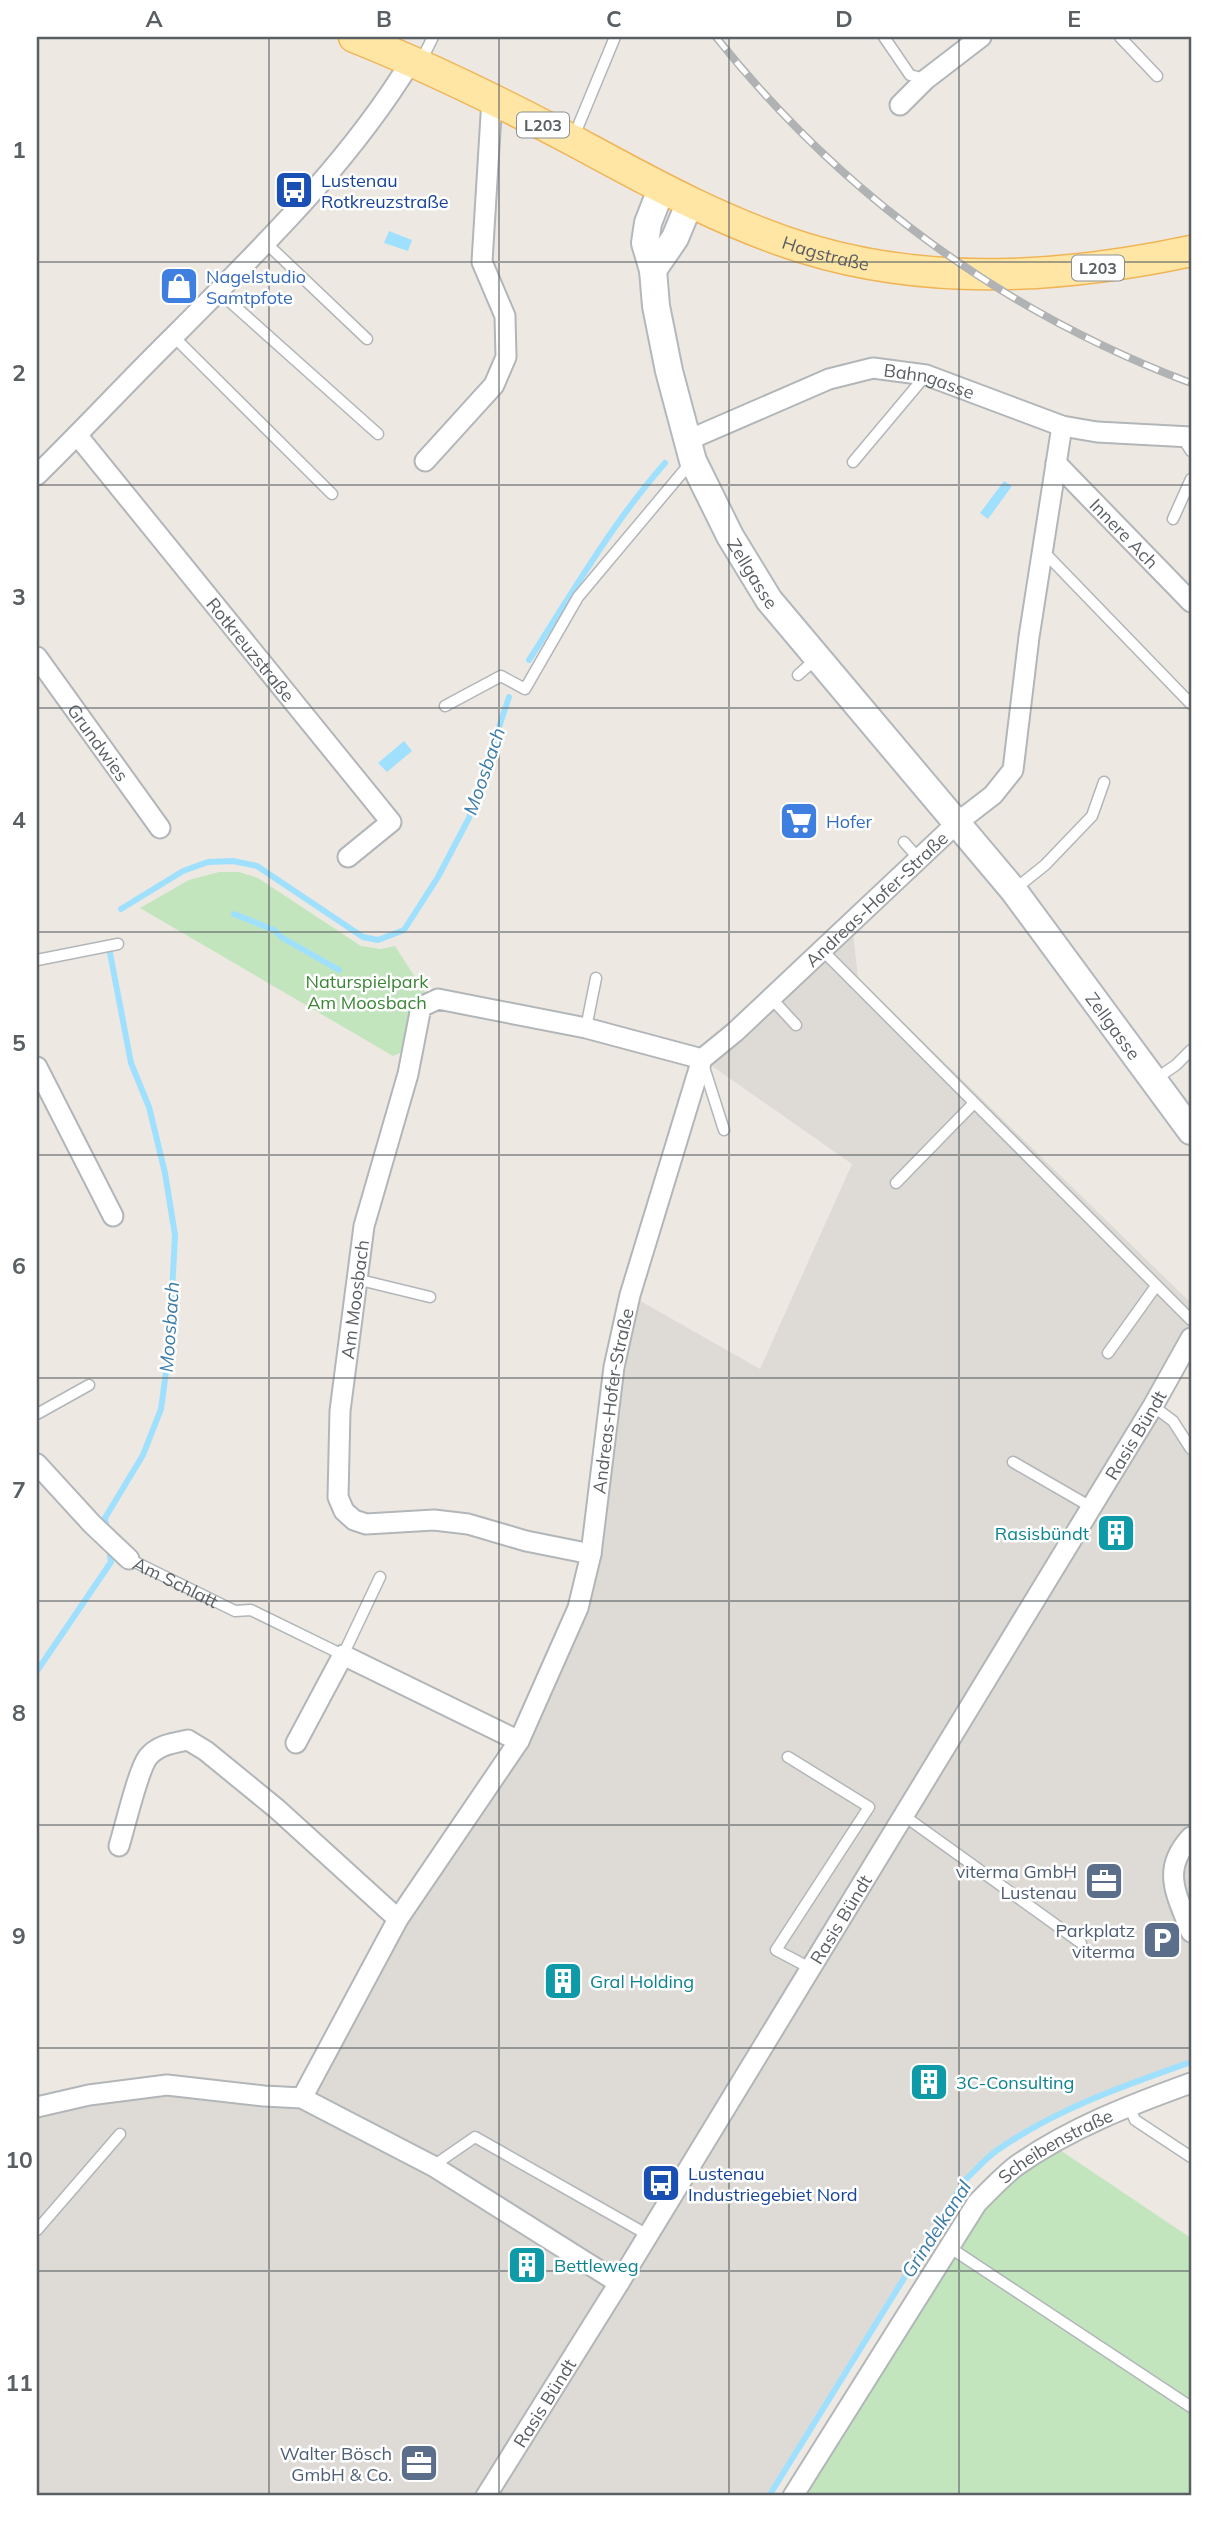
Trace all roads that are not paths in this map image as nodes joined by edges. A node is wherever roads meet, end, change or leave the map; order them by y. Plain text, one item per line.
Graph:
1 (354, 37) edge
2 (433, 37) edge
3 (615, 37) edge
4 (884, 37) edge
5 (981, 37) edge
6 (1120, 37) edge
7 (415, 63) junction
8 (1157, 76) dead end
9 (925, 80) junction
10 (492, 99) junction
11 (900, 104) dead end
12 (572, 141) junction
13 (662, 187) junction
14 (690, 202) junction
15 (265, 242) junction
16 (1191, 251) edge
17 (653, 270) junction
18 (218, 291) junction
19 (173, 336) junction
20 (368, 339) dead end
21 (926, 375) junction
22 (1062, 426) junction
23 (77, 435) junction
24 (378, 435) dead end
25 (1188, 441) edge
26 (689, 451) junction
27 (425, 461) dead end
28 (853, 462) dead end
29 (1056, 463) junction
30 (37, 475) edge
31 (1191, 479) edge
32 (332, 494) dead end
33 (1173, 519) dead end
34 (1042, 551) junction
35 (1191, 603) edge
36 (37, 657) edge
37 (1191, 704) edge
38 (444, 706) dead end
39 (1104, 782) dead end
40 (958, 822) junction
41 (160, 828) dead end
42 (904, 842) dead end
43 (348, 857) dead end
44 (919, 859) junction
45 (1014, 891) junction
46 (118, 944) dead end
47 (822, 950) junction
48 (37, 960) edge
49 (596, 978) dead end
50 (771, 999) junction
51 (796, 1025) dead end
52 (586, 1028) junction
53 (1191, 1050) edge
54 (702, 1059) junction
55 (37, 1067) edge
56 (1154, 1080) junction
57 (974, 1103) junction
58 (724, 1130) dead end
59 (1191, 1131) edge
60 (896, 1183) dead end
61 (113, 1216) dead end
62 (356, 1279) junction
63 (1156, 1286) junction
64 (430, 1297) dead end
65 (1191, 1320) edge
66 (1191, 1338) edge
67 (1108, 1353) dead end
68 (89, 1385) dead end
69 (1153, 1406) junction
70 (37, 1414) edge
71 (1191, 1449) edge
72 (1013, 1462) dead end
73 (37, 1464) edge
74 (1091, 1507) junction
75 (591, 1554) junction
76 (129, 1559) joint
77 (380, 1577) dead end
78 (343, 1655) junction
79 (519, 1741) junction
80 (296, 1743) dead end
81 (788, 1756) dead end
82 (903, 1815) junction
83 (1191, 1837) edge
84 (119, 1846) dead end
85 (398, 1919) junction
86 (1191, 1933) edge
87 (1081, 1943) dead end
88 (810, 1968) junction
89 (1191, 2083) edge
90 (302, 2098) junction
91 (1129, 2106) junction
92 (37, 2107) edge
93 (120, 2134) dead end
94 (1191, 2157) edge
95 (433, 2166) junction
96 (37, 2230) edge
97 (648, 2235) junction
98 (949, 2247) junction
99 (619, 2283) junction
100 (1191, 2407) edge
101 (486, 2496) edge
102 (793, 2496) edge

1 - 7 main road, Hagstraße / L203
2 - 7 lane
3 - 12 lane
4 - 9 lane
5 - 9 street
6 - 8 lane
7 - 10 main road, Hagstraße / L203
7 - 15 street
9 - 11 street
10 - 12 main road, Hagstraße / L203
10 - 27 street
12 - 13 main road, Hagstraße / L203
13 - 14 main road, Hagstraße / L203
13 - 17 main road, Zellgasse
14 - 16 main road, Hagstraße / L203
14 - 17 main road
15 - 18 street
15 - 20 lane
17 - 26 main road, Zellgasse
18 - 19 street
18 - 24 lane
19 - 23 street
19 - 32 lane
21 - 22 street, Bahngasse
21 - 26 street, Bahngasse
21 - 28 lane
22 - 25 street, Bahngasse
22 - 29 street
23 - 30 street
23 - 43 street, Rotkreuzstraße
26 - 38 lane
26 - 40 main road, Zellgasse
29 - 34 street
29 - 35 street, Innere Ach
31 - 33 lane
34 - 37 lane
34 - 40 street
36 - 41 street, Grundwies
39 - 45 lane
40 - 44 street, Andreas-Hofer-Straße
40 - 45 main road, Zellgasse
42 - 44 lane
44 - 47 street, Andreas-Hofer-Straße
45 - 56 main road, Zellgasse
46 - 48 lane
47 - 50 street, Andreas-Hofer-Straße
47 - 57 lane
49 - 52 lane
50 - 51 lane
50 - 54 street, Andreas-Hofer-Straße
52 - 54 street
52 - 62 street, Am Moosbach
53 - 56 lane
54 - 58 lane
54 - 75 street, Andreas-Hofer-Straße
55 - 61 street
56 - 59 main road, Zellgasse
57 - 60 lane
57 - 63 lane
62 - 64 lane
62 - 75 street, Am Moosbach
63 - 65 lane
63 - 67 lane
66 - 69 street, Rasis Bündt
68 - 70 lane
69 - 71 lane
69 - 74 street, Rasis Bündt
72 - 74 lane
73 - 76 street, Am Schlatt
74 - 82 street, Rasis Bündt
75 - 79 street, Andreas-Hofer-Straße
76 - 78 lane, Am Schlatt
77 - 78 lane
78 - 79 street
78 - 80 street
79 - 85 street, Andreas-Hofer-Straße
81 - 88 lane
82 - 87 lane
82 - 88 street, Rasis Bündt
83 - 86 street
84 - 85 street
85 - 90 street, Andreas-Hofer-Straße
88 - 97 street, Rasis Bündt
89 - 91 street, Scheibenstraße
90 - 92 street
90 - 95 street
91 - 94 lane
91 - 98 street, Scheibenstraße
93 - 96 lane
95 - 97 lane
95 - 99 street
97 - 99 street, Rasis Bündt
98 - 100 lane
98 - 102 street, Scheibenstraße
99 - 101 street, Rasis Bündt

